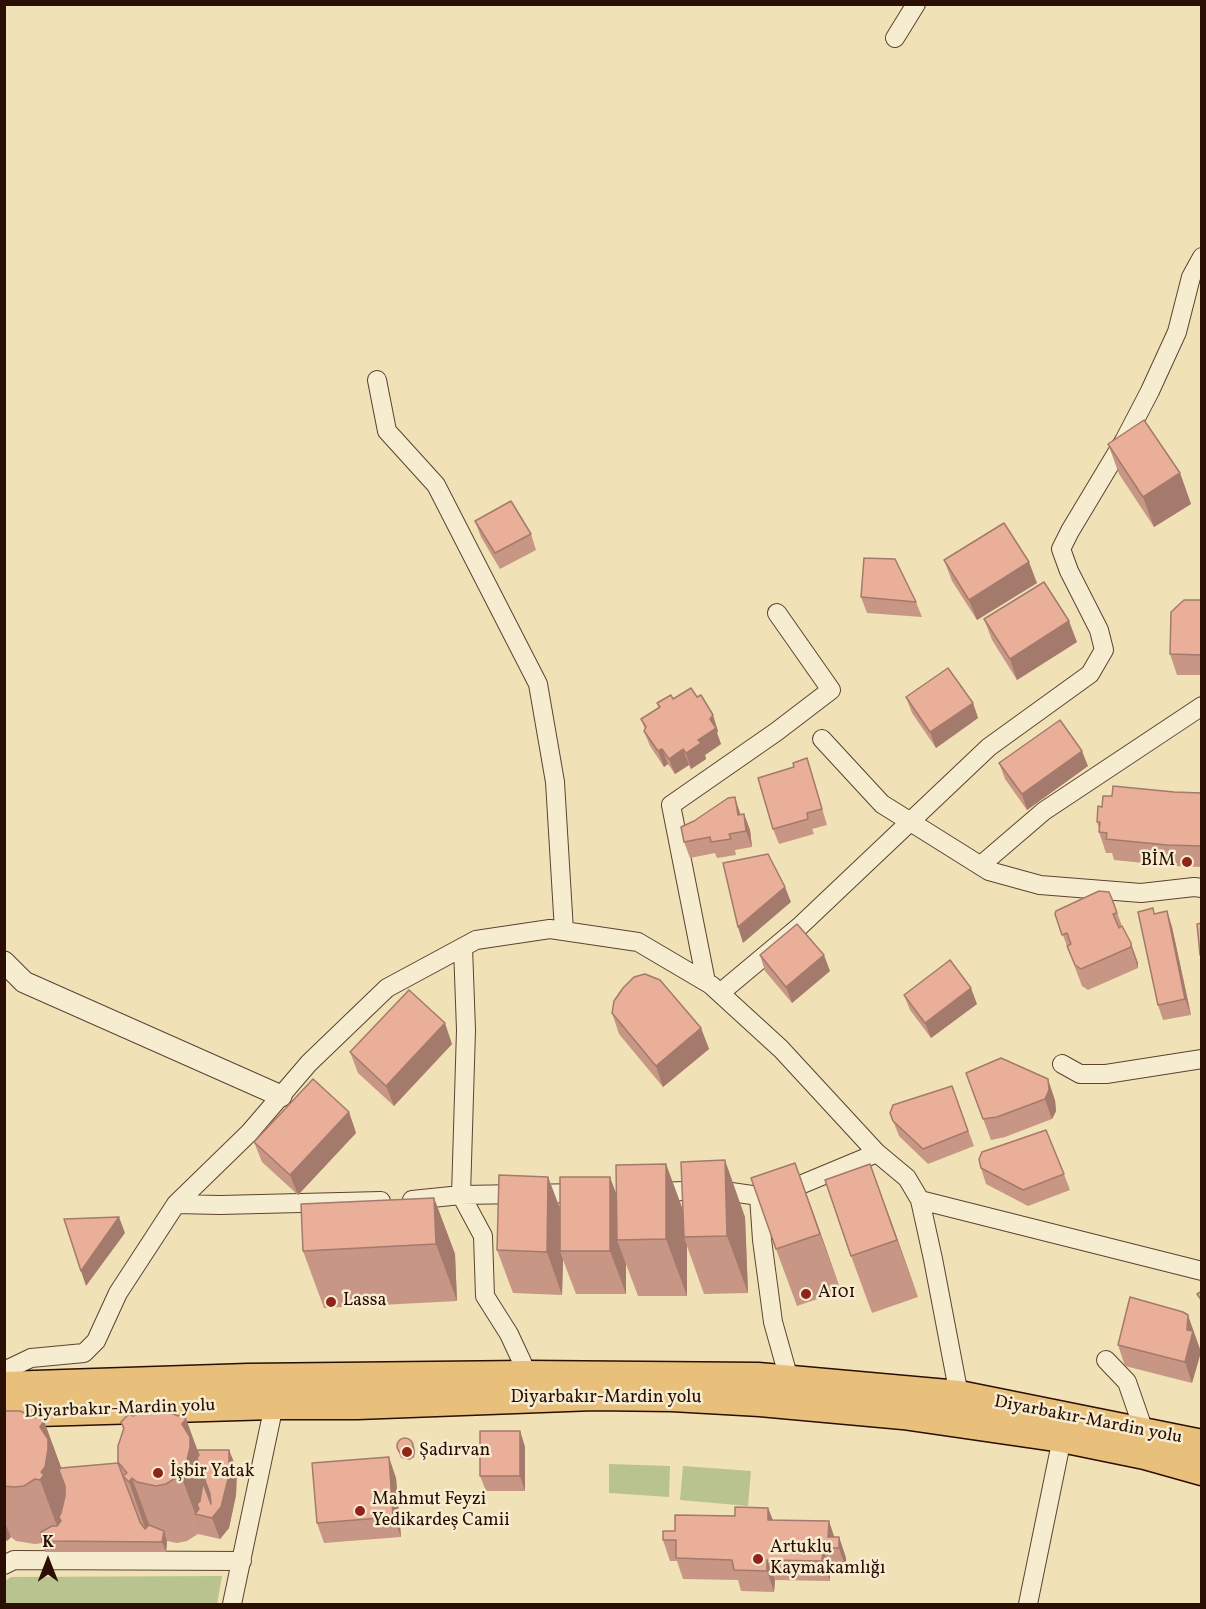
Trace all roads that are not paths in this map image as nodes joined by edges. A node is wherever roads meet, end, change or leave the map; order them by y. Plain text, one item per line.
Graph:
1 (916, 4) edge
2 (895, 38) dead end
3 (1202, 257) edge
4 (377, 380) dead end
5 (777, 613) dead end
6 (1202, 706) edge
7 (822, 739) dead end
8 (910, 822) junction
9 (981, 866) junction
10 (1202, 888) edge
11 (564, 931) junction
12 (463, 947) junction
13 (4, 963) edge
14 (713, 987) junction
15 (1202, 1059) edge
16 (1062, 1064) dead end
17 (281, 1096) junction
18 (877, 1153) junction
19 (601, 1192) edge
20 (636, 1192) edge
21 (461, 1195) junction
22 (759, 1196) junction
23 (920, 1200) junction
24 (176, 1204) junction
25 (1202, 1271) edge
26 (1106, 1360) dead end
27 (4, 1371) edge
28 (526, 1376) junction
29 (789, 1379) junction
30 (4, 1386) edge
31 (959, 1395) junction
32 (274, 1405) junction
33 (4, 1413) edge
34 (1144, 1431) junction
35 (1062, 1438) junction
36 (1202, 1444) edge
37 (1202, 1471) edge
38 (242, 1561) junction
39 (4, 1565) edge
40 (232, 1605) edge
41 (1028, 1605) edge

1 - 2 street
3 - 8 street
4 - 11 street
5 - 14 street
6 - 9 street
7 - 8 street
8 - 9 street
8 - 14 street
9 - 10 street
11 - 12 street
11 - 14 street
12 - 17 street
12 - 21 street
13 - 17 street
14 - 18 street
15 - 16 street
17 - 24 street
18 - 22 street
18 - 23 street
19 - 21 street
20 - 22 street
21 - 24 street
21 - 28 street
22 - 29 street
23 - 25 street
23 - 31 street
24 - 27 street
26 - 34 street
28 - 29 highway, Diyarbakır-Mardin yolu
28 - 30 highway, Diyarbakır-Mardin yolu
29 - 31 highway, Diyarbakır-Mardin yolu
31 - 34 highway, Diyarbakır-Mardin yolu
32 - 33 highway, Diyarbakır-Mardin yolu
32 - 35 highway, Diyarbakır-Mardin yolu
32 - 38 street
34 - 36 highway, Diyarbakır-Mardin yolu
35 - 37 highway, Diyarbakır-Mardin yolu
35 - 41 street
38 - 39 street
38 - 40 street

